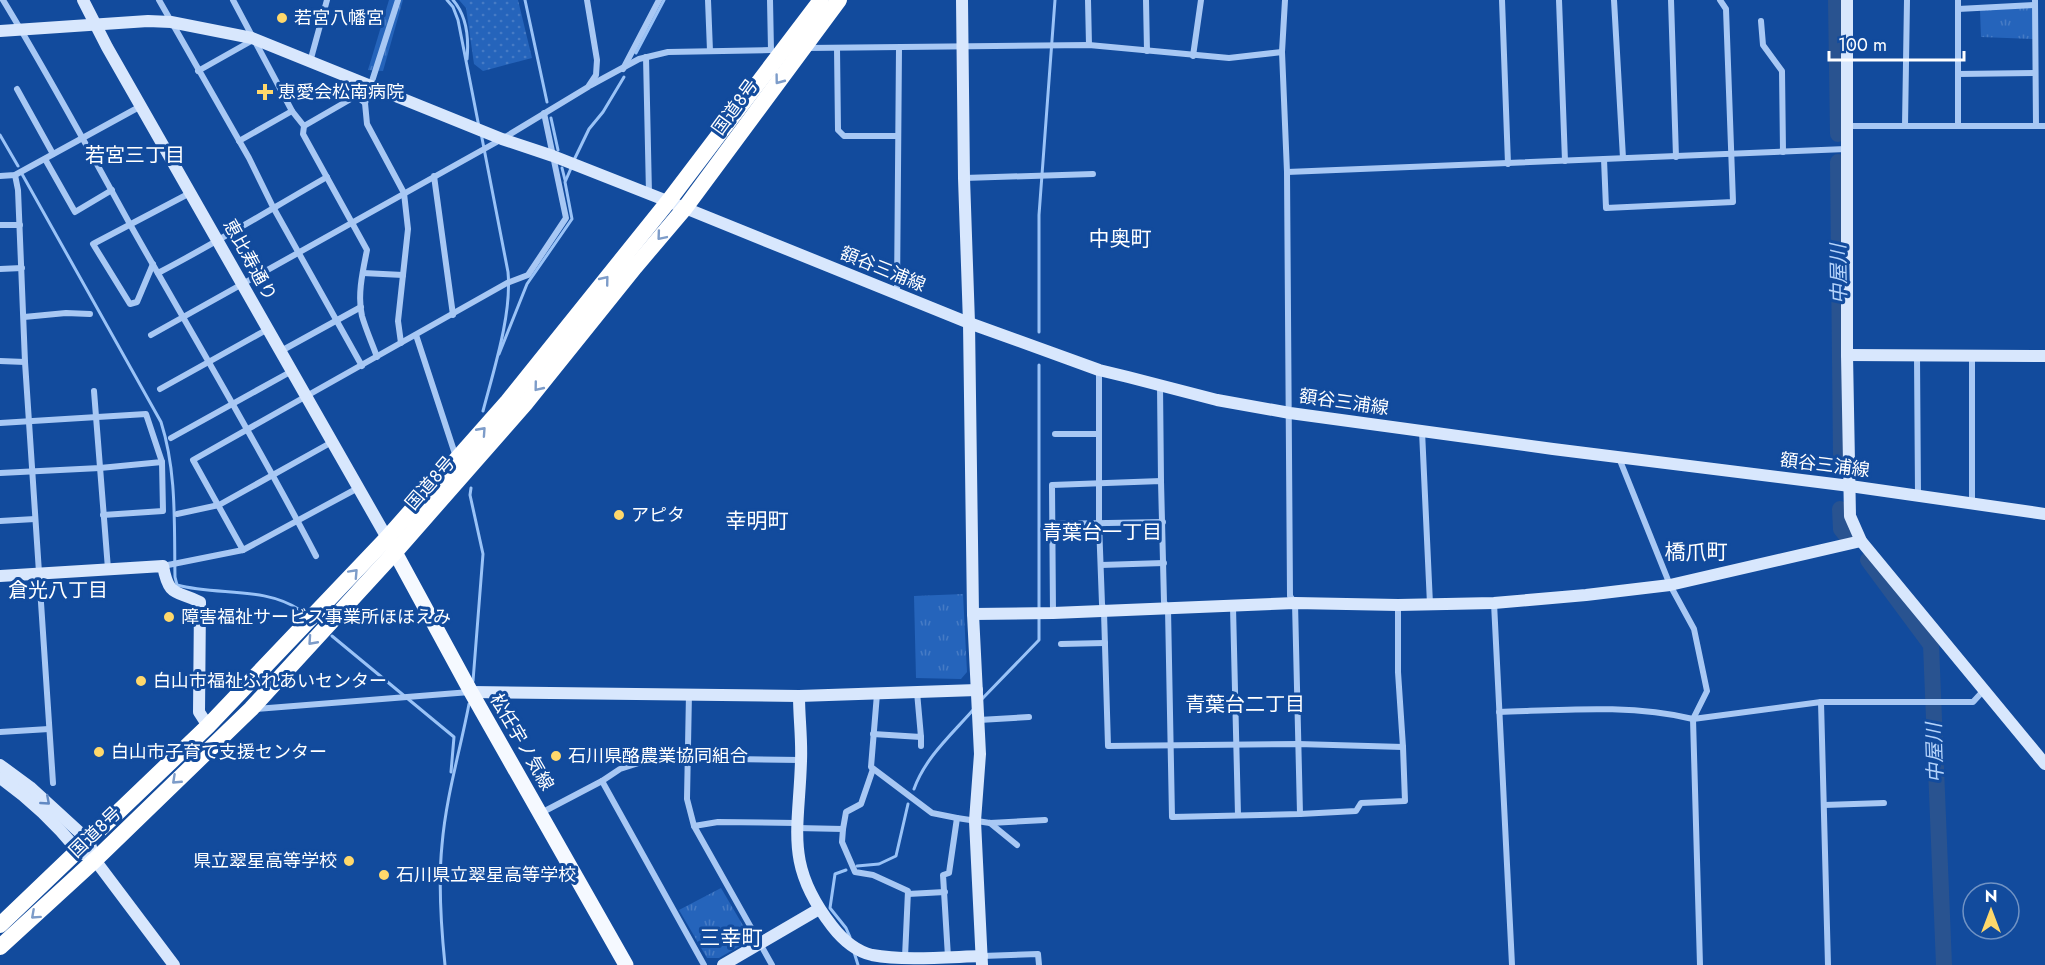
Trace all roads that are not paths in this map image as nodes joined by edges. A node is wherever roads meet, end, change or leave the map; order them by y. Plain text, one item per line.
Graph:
1 (3, 0) edge
2 (83, 0) edge
3 (159, 0) edge
4 (233, 0) edge
5 (327, 0) edge
6 (398, 0) edge
7 (587, 0) edge
8 (659, 0) edge
9 (708, 0) edge
10 (770, 0) edge
11 (821, 0) edge
12 (839, 0) edge
13 (962, 0) edge
14 (1088, 0) edge
15 (1146, 0) edge
16 (1201, 0) edge
17 (1285, 0) edge
18 (1502, 0) edge
19 (1559, 0) edge
20 (1614, 0) edge
21 (1671, 0) edge
22 (1720, 0) edge
23 (1847, 0) edge
24 (1907, 0) edge
25 (1958, 0) edge
26 (2035, 3) edge
27 (1958, 9) junction
28 (1761, 21) dead end
29 (171, 22) junction
30 (96, 23) junction
31 (21, 30) junction
32 (0, 31) edge
33 (255, 39) junction
34 (1089, 45) junction
35 (803, 48) junction
36 (837, 48) junction
37 (898, 48) junction
38 (962, 48) junction
39 (710, 51) junction
40 (1147, 51) junction
41 (1282, 52) junction
42 (775, 53) junction
43 (1193, 56) junction
44 (646, 57) junction
45 (310, 62) junction
46 (623, 70) junction
47 (198, 71) junction
48 (2035, 73) junction
49 (1958, 74) junction
50 (370, 86) junction
51 (588, 87) junction
52 (17, 89) dead end
53 (365, 103) junction
54 (141, 106) junction
55 (292, 111) junction
56 (544, 113) junction
57 (304, 126) junction
58 (1846, 126) junction
59 (1905, 126) junction
60 (1958, 126) junction
61 (2036, 126) junction
62 (2045, 126) edge
63 (897, 135) junction
64 (83, 137) junction
65 (502, 139) junction
66 (239, 141) junction
67 (1846, 149) junction
68 (1783, 152) junction
69 (53, 154) junction
70 (1730, 155) junction
71 (553, 156) junction
72 (1676, 157) junction
73 (1623, 158) junction
74 (45, 159) junction
75 (1604, 159) junction
76 (1565, 161) junction
77 (1508, 164) junction
78 (1287, 172) junction
79 (1093, 174) dead end
80 (15, 175) junction
81 (0, 176) edge
82 (434, 176) junction
83 (327, 177) junction
84 (964, 178) junction
85 (112, 190) junction
86 (190, 192) junction
87 (404, 193) junction
88 (649, 195) junction
89 (668, 203) junction
90 (273, 207) junction
91 (685, 208) junction
92 (352, 223) junction
93 (0, 225) edge
94 (20, 225) junction
95 (130, 225) junction
96 (218, 240) junction
97 (298, 253) junction
98 (153, 264) junction
99 (22, 268) junction
100 (0, 269) edge
101 (158, 273) junction
102 (363, 273) junction
103 (403, 275) junction
104 (242, 283) junction
105 (897, 294) junction
106 (361, 307) junction
107 (90, 314) dead end
108 (453, 315) junction
109 (183, 316) junction
110 (24, 317) junction
111 (337, 320) junction
112 (969, 323) junction
113 (268, 329) junction
114 (151, 335) dead end
115 (416, 335) junction
116 (401, 343) junction
117 (281, 351) junction
118 (1847, 355) junction
119 (1917, 355) junction
120 (1972, 355) junction
121 (2045, 356) edge
122 (377, 357) junction
123 (0, 360) edge
124 (25, 362) junction
125 (209, 362) junction
126 (362, 366) junction
127 (1099, 370) junction
128 (292, 371) junction
129 (1160, 386) junction
130 (160, 389) dead end
131 (94, 391) dead end
132 (307, 396) junction
133 (233, 405) junction
134 (1290, 413) junction
135 (97, 417) junction
136 (29, 421) junction
137 (0, 423) edge
138 (247, 430) junction
139 (1422, 431) junction
140 (1055, 434) dead end
141 (1099, 434) junction
142 (171, 438) dead end
143 (332, 442) junction
144 (1618, 457) junction
145 (457, 459) junction
146 (162, 462) junction
147 (100, 468) junction
148 (32, 472) junction
149 (0, 473) edge
150 (273, 474) junction
151 (1161, 481) junction
152 (1099, 483) junction
153 (1850, 486) junction
154 (358, 488) junction
155 (1918, 496) junction
156 (1972, 504) junction
157 (219, 505) junction
158 (177, 514) dead end
159 (2045, 514) edge
160 (103, 515) junction
161 (35, 519) junction
162 (0, 521) edge
163 (298, 521) junction
164 (1163, 522) junction
165 (1099, 523) junction
166 (1052, 524) junction
167 (1861, 541) junction
168 (391, 545) junction
169 (243, 550) junction
170 (316, 556) dead end
171 (1164, 563) junction
172 (171, 565) junction
173 (1101, 565) junction
174 (108, 569) junction
175 (38, 573) junction
176 (0, 576) edge
177 (1670, 585) junction
178 (1295, 603) junction
179 (1494, 603) junction
180 (1430, 604) junction
181 (1398, 605) junction
182 (1233, 607) junction
183 (1168, 609) junction
184 (1104, 612) junction
185 (973, 614) junction
186 (1045, 614) junction
187 (1105, 643) junction
188 (1061, 644) dead end
189 (1984, 690) junction
190 (471, 692) junction
191 (917, 692) junction
192 (689, 693) junction
193 (877, 694) junction
194 (799, 696) junction
195 (1821, 702) junction
196 (978, 704) junction
197 (251, 709) junction
198 (1499, 712) junction
199 (1029, 717) dead end
200 (1694, 719) junction
201 (208, 726) junction
202 (49, 729) junction
203 (0, 732) edge
204 (873, 734) junction
205 (921, 737) junction
206 (1171, 744) junction
207 (1236, 744) junction
208 (1298, 744) junction
209 (921, 746) dead end
210 (1403, 747) junction
211 (688, 759) junction
212 (801, 760) junction
213 (2045, 764) edge
214 (0, 765) edge
215 (873, 769) junction
216 (0, 778) edge
217 (602, 781) junction
218 (53, 783) dead end
219 (1884, 803) dead end
220 (1824, 805) junction
221 (540, 813) junction
222 (1300, 814) junction
223 (1238, 815) junction
224 (957, 818) junction
225 (1045, 820) dead end
226 (975, 821) junction
227 (990, 823) junction
228 (694, 826) junction
229 (796, 826) junction
230 (843, 829) junction
231 (1017, 845) dead end
232 (83, 846) junction
233 (95, 860) junction
234 (945, 892) junction
235 (908, 894) junction
236 (819, 909) junction
237 (1, 922) edge
238 (760, 945) junction
239 (0, 947) edge
240 (905, 957) junction
241 (948, 957) junction
242 (920, 961) edge
243 (982, 961) edge
244 (174, 965) edge
245 (626, 965) edge
246 (704, 965) edge
247 (723, 965) edge
248 (772, 965) edge
249 (1039, 965) edge
250 (1512, 965) edge
251 (1700, 965) edge
252 (1828, 965) edge

1 - 31 street
2 - 30 street, 恵比寿通り
3 - 29 street
4 - 33 street
5 - 45 street
6 - 50 street
7 - 51 street
8 - 46 street
9 - 39 street
10 - 42 street
11 - 42 highway, 国道8号
12 - 35 highway, 国道8号
13 - 38 street
14 - 34 street
15 - 40 street
16 - 43 street
17 - 41 street
18 - 77 street
19 - 76 street
20 - 73 street
21 - 72 street
22 - 70 street
23 - 58 street
24 - 59 street
25 - 27 street
26 - 27 street
26 - 48 street
27 - 49 street
28 - 68 street
29 - 30 street, 額谷三浦線
29 - 33 street, 額谷三浦線
29 - 47 street
30 - 31 street, 額谷三浦線
30 - 54 street, 恵比寿通り
31 - 32 street, 額谷三浦線
31 - 64 street
33 - 45 street, 額谷三浦線
33 - 47 street
33 - 55 street
34 - 38 street
34 - 40 street
35 - 36 street
35 -> 91 highway, 国道8号
36 - 37 street
36 - 63 street
37 - 38 street
37 - 63 street
38 - 84 street
39 - 42 street
39 - 44 street
40 - 43 street
41 - 43 street
41 - 78 street
42 - 89 highway, 国道8号
44 - 46 street
44 - 88 street
45 - 50 street, 額谷三浦線
46 - 51 street
47 - 66 street
48 - 49 street
48 - 61 street
49 - 60 street
50 - 53 street
50 - 65 street, 額谷三浦線
51 - 56 street
52 - 69 street
53 - 57 street
53 - 87 street
54 - 64 street
54 - 86 street, 恵比寿通り
55 - 57 street
55 - 66 street
56 - 65 street
56 - 71 street
57 - 83 street
58 - 59 street
58 - 67 street
59 - 60 street
60 - 61 street
61 - 62 street
63 - 105 street
64 - 69 street
64 - 85 street
65 - 71 street, 額谷三浦線
65 - 82 street
66 - 90 street
67 - 68 street
67 - 118 street
68 - 70 street
69 - 74 street
70 - 72 street
70 - 75 street
71 - 88 street, 額谷三浦線
71 - 108 street
72 - 73 street
73 - 75 street
74 - 80 street
74 - 85 street
75 - 76 street
76 - 77 street
77 - 78 street
78 - 134 street
79 - 84 street
80 - 81 street
80 - 94 street
82 - 87 street
82 - 108 street
83 - 90 street
83 - 92 street
84 - 112 street
85 - 95 street
86 - 95 street
86 - 96 street, 恵比寿通り
87 - 92 street
87 - 103 street
88 - 89 street, 額谷三浦線
89 - 91 street, 額谷三浦線
145 -> 89 highway, 国道8号
90 - 96 street
90 - 97 street
91 - 105 street, 額谷三浦線
91 -> 168 highway, 国道8号
92 - 97 street
92 - 102 street
93 - 94 street
94 - 99 street
95 - 98 street
95 - 98 street
96 - 101 street
96 - 104 street, 恵比寿通り
97 - 104 street
97 - 111 street
98 - 101 street
99 - 100 street
99 - 110 street
101 - 109 street
102 - 103 street
102 - 106 street
103 - 116 street
104 - 109 street
104 - 113 street, 恵比寿通り
105 - 112 street, 額谷三浦線
106 - 111 street
106 - 122 street
107 - 110 street
108 - 115 street
109 - 114 street
109 - 125 street
110 - 124 street
111 - 117 street
111 - 126 street
112 - 127 street, 額谷三浦線
112 - 185 street
113 - 117 street, 恵比寿通り
113 - 125 street
115 - 116 street
115 - 145 street
116 - 122 street
117 - 128 street, 恵比寿通り
118 - 119 street
118 - 153 street
119 - 120 street
119 - 155 street
120 - 121 street
120 - 156 street
122 - 126 street
123 - 124 street
124 - 136 street
125 - 130 street
125 - 133 street
126 - 132 street
127 - 129 street, 額谷三浦線
127 - 141 street
128 - 132 street, 恵比寿通り
128 - 133 street
129 - 134 street, 額谷三浦線
129 - 151 street
131 - 135 street
132 - 138 street
132 - 143 street, 恵比寿通り
133 - 138 street
133 - 142 street
134 - 139 street, 額谷三浦線
134 - 178 street
135 - 136 street
135 - 146 street
135 - 147 street
136 - 137 street
136 - 148 street
138 - 150 street
138 - 157 street
139 - 144 street, 額谷三浦線
139 - 180 street
140 - 141 street
141 - 152 street
143 - 150 street
143 - 154 street, 恵比寿通り
144 - 153 street, 額谷三浦線
144 - 177 street
145 - 168 highway, 国道8号
146 - 147 street
146 - 160 street
147 - 148 street
147 - 160 street
148 - 149 street
148 - 161 street
150 - 157 street
150 - 163 street
151 - 152 street
151 - 164 street
152 - 165 street
152 - 166 street
153 - 155 street, 額谷三浦線
153 - 167 street
154 - 163 street
154 - 168 street, 恵比寿通り
155 - 156 street, 額谷三浦線
156 - 159 street, 額谷三浦線
157 - 158 street
157 - 169 street
160 - 174 street
161 - 162 street
161 - 175 street
163 - 169 street
163 - 170 street
164 - 165 street
164 - 171 street
165 - 166 street
165 - 173 street
166 - 186 street
167 - 177 street
167 - 189 street
168 - 190 main road, 松任宇ノ気線
168 -> 197 highway, 国道8号
201 -> 168 highway, 国道8号
169 - 172 street
171 - 173 street
171 - 183 street
172 - 174 street
172 - 201 street
173 - 184 street
174 - 175 street
175 - 176 street
175 - 202 street
177 - 179 street
177 - 200 street
178 - 181 street
178 - 182 street
178 - 208 street
179 - 180 street
179 - 198 street
180 - 181 street
181 - 210 street
182 - 183 street
182 - 207 street
183 - 184 street
183 - 206 street
184 - 186 street
184 - 187 street
185 - 186 street
185 - 196 street
187 - 188 street
187 - 206 street
189 - 195 street
189 - 213 street
190 - 192 street
190 - 197 street
190 - 221 main road, 松任宇ノ気線
191 - 193 street
191 - 196 street
191 - 205 street
192 - 194 street
192 - 211 street
193 - 194 street
193 - 204 street
194 - 212 street
195 - 200 street
195 - 220 street
196 - 199 street
196 - 226 street
197 -> 233 highway, 国道8号
198 - 200 street
198 - 250 street
200 - 251 street
201 - 232 highway, 国道8号
202 - 203 street
202 - 218 street
204 - 205 street
204 - 215 street
205 - 209 street
206 - 207 street
206 - 223 street
207 - 208 street
207 - 223 street
208 - 210 street
208 - 222 street
210 - 222 street
211 - 212 street
211 - 217 street
211 - 228 street
212 - 229 street
214 -> 232 street
215 - 224 street
215 - 230 street
216 - 232 street
217 - 221 street
217 - 246 street
219 - 220 street
220 - 252 street
221 - 245 main road, 松任宇ノ気線
222 - 223 street
224 - 226 street
224 - 234 street
225 - 227 street
226 - 227 street
226 - 243 street
227 - 231 street
228 - 229 street
228 - 238 street
229 - 230 street
229 - 236 street
230 - 235 street
232 - 233 street
232 - 237 highway, 国道8号
233 -> 239 highway, 国道8号
233 - 244 street
234 - 235 street
234 - 241 street
235 - 240 street
236 - 238 street
236 - 240 street
238 - 247 street
238 - 248 street
240 - 242 street
241 - 242 street
241 - 243 street
243 - 249 street

